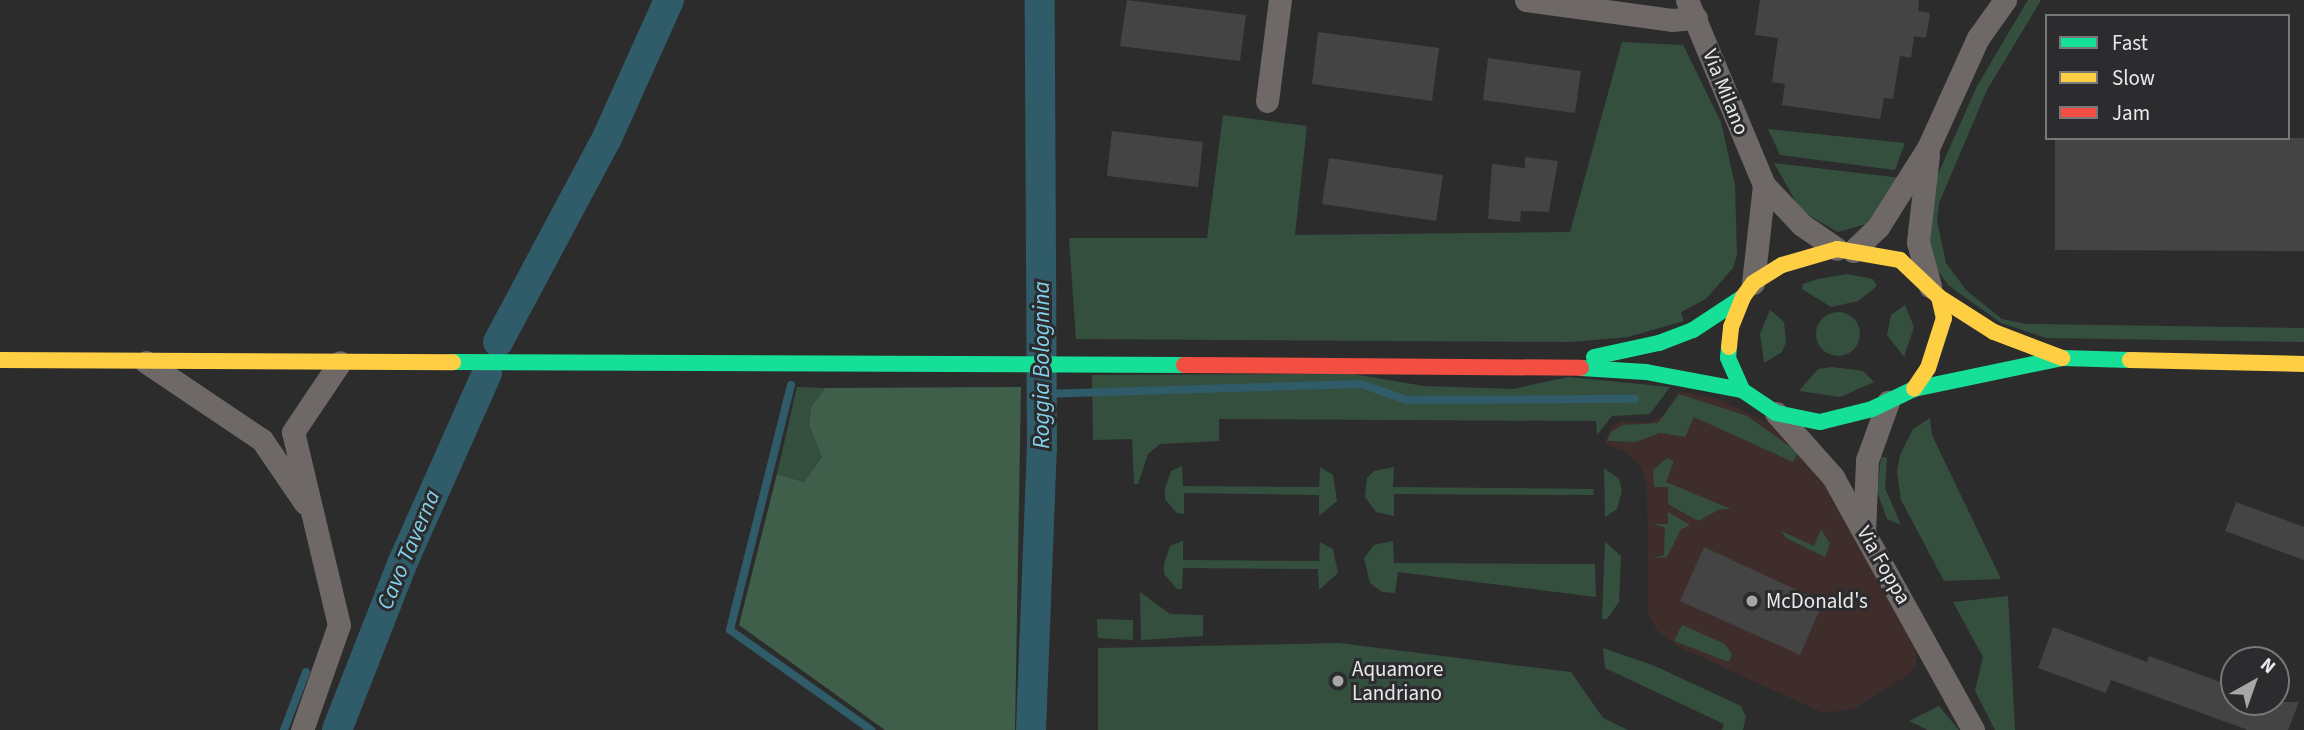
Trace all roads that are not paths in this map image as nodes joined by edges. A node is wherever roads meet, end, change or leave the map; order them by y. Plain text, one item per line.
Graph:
1 (1280, 0) edge
2 (1526, 0) edge
3 (2004, 0) edge
4 (1691, 9) edge
5 (1267, 101) dead end
6 (1928, 148) junction
7 (1764, 185) junction
8 (1845, 250) junction
9 (1748, 290) junction
10 (1935, 292) junction
11 (2062, 358) junction
12 (0, 360) edge
13 (146, 362) junction
14 (341, 362) junction
15 (2304, 364) edge
16 (1554, 366) junction
17 (1914, 389) junction
18 (1742, 390) junction
19 (1888, 402) junction
20 (1776, 413) junction
21 (314, 517) junction
22 (1864, 532) junction
23 (302, 730) edge
24 (1973, 730) edge

1 - 5 street
2 - 4 street
3 - 6 street
4 - 7 street, Via Milano
6 - 8 street
6 - 10 street
7 - 8 street, Via Milano
7 - 9 street, Via Milano
8 - 9 main road
8 - 10 main road
9 - 16 main road
9 - 18 main road
10 - 11 main road
10 - 17 main road
11 - 15 main road
11 - 17 main road
12 - 13 main road
13 - 14 main road
13 - 21 street
14 - 16 main road
14 - 21 street
16 - 18 main road
17 - 19 main road
18 - 20 main road
19 - 20 main road
19 - 22 street
20 - 22 street, Via Foppa
21 - 23 street
22 - 24 street, Via Foppa

